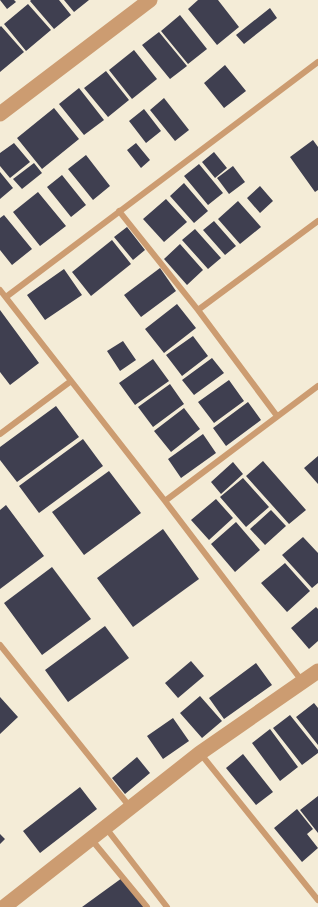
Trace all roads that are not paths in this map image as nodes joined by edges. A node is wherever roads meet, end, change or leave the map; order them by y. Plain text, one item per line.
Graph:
1 (150, 0) edge
2 (318, 62) edge
3 (0, 114) edge
4 (119, 211) junction
5 (318, 221) edge
6 (0, 290) edge
7 (6, 298) junction
8 (198, 310) junction
9 (70, 381) junction
10 (318, 386) edge
11 (277, 416) junction
12 (0, 434) edge
13 (165, 501) junction
14 (0, 645) edge
15 (318, 671) edge
16 (303, 683) junction
17 (200, 754) junction
18 (130, 809) junction
19 (106, 828) junction
20 (91, 839) junction
21 (315, 890) edge
22 (318, 900) edge
23 (9, 905) edge
24 (147, 907) edge
25 (167, 907) edge

1 - 3 street
2 - 4 lane
4 - 7 lane
4 - 8 lane
5 - 8 lane
6 - 7 lane
7 - 9 lane
8 - 11 lane
9 - 12 lane
9 - 13 lane
10 - 11 lane
11 - 13 lane
13 - 16 lane
14 - 18 lane
15 - 16 street
16 - 17 street
17 - 18 street
17 - 21 lane
18 - 19 street
19 - 20 street
19 - 25 lane
20 - 23 street
20 - 24 lane
21 - 22 lane

